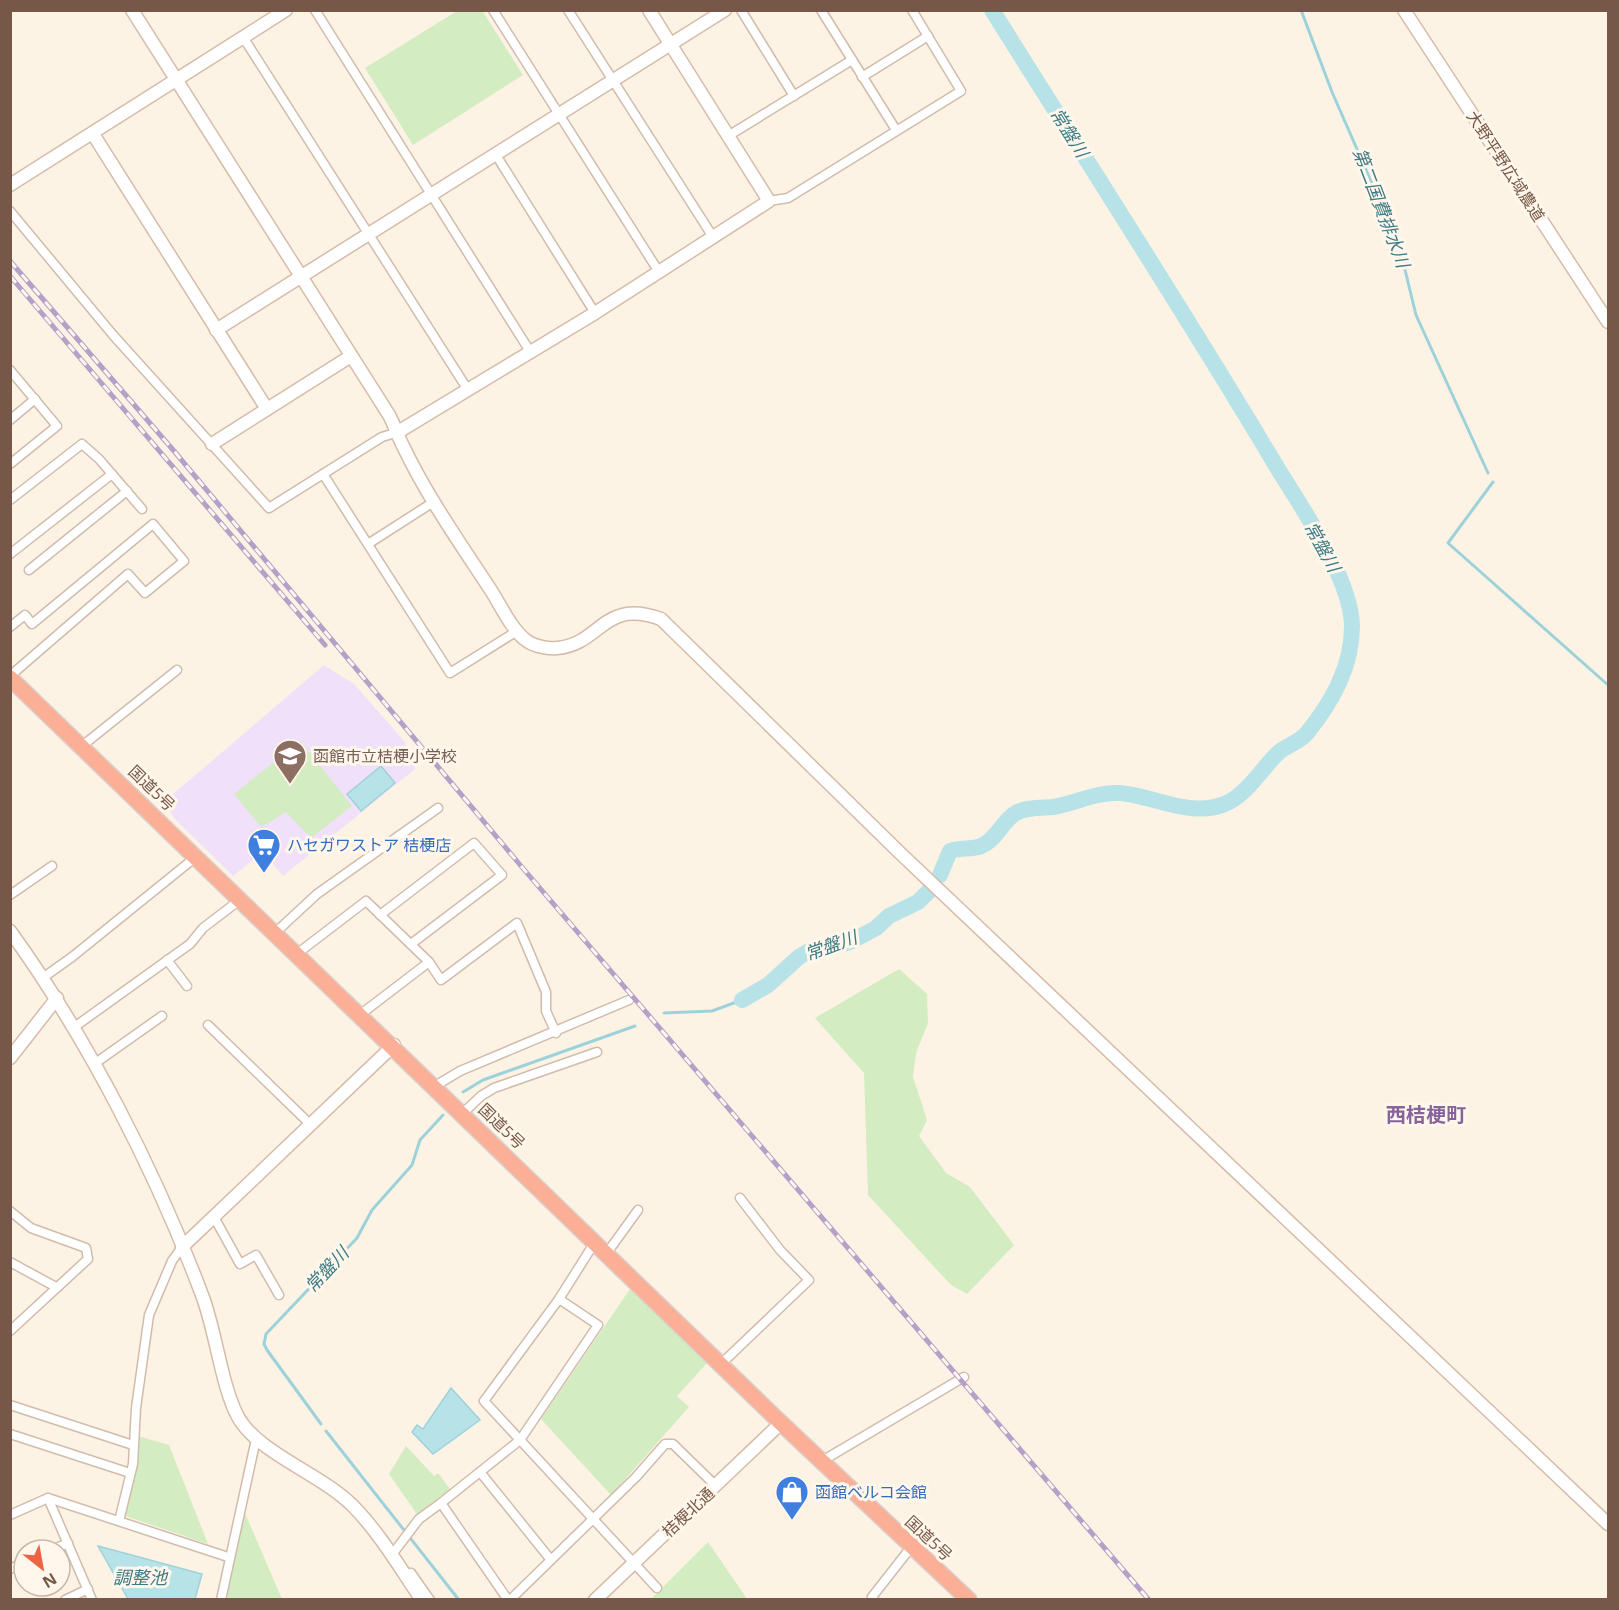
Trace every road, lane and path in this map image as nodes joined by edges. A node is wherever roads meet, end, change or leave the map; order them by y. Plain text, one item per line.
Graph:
1 (132, 10) edge
2 (286, 10) edge
3 (315, 10) edge
4 (493, 10) edge
5 (568, 10) edge
6 (649, 10) edge
7 (725, 10) edge
8 (741, 10) edge
9 (821, 10) edge
10 (912, 10) edge
11 (1404, 10) edge
12 (928, 36) junction
13 (243, 37) junction
14 (671, 45) junction
15 (852, 60) junction
16 (862, 77) junction
17 (175, 80) junction
18 (612, 81) junction
19 (794, 96) junction
20 (559, 115) junction
21 (896, 130) junction
22 (93, 134) junction
23 (728, 136) junction
24 (496, 155) junction
25 (10, 185) edge
26 (432, 194) junction
27 (769, 201) junction
28 (10, 211) edge
29 (368, 235) junction
30 (713, 237) junction
31 (659, 272) junction
32 (301, 277) junction
33 (595, 313) junction
34 (1608, 322) edge
35 (216, 330) junction
36 (531, 353) junction
37 (351, 356) junction
38 (10, 370) edge
39 (468, 390) junction
40 (35, 399) junction
41 (267, 409) junction
42 (10, 420) edge
43 (398, 432) junction
44 (212, 444) junction
45 (10, 464) edge
46 (112, 474) junction
47 (323, 474) junction
48 (127, 491) junction
49 (10, 500) edge
50 (435, 501) junction
51 (142, 509) dead end
52 (368, 544) junction
53 (10, 554) edge
54 (29, 570) dead end
55 (10, 627) edge
56 (517, 631) junction
57 (177, 670) dead end
58 (12, 683) edge
59 (82, 746) junction
60 (438, 808) dead end
61 (197, 856) junction
62 (52, 866) dead end
63 (10, 895) edge
64 (241, 898) junction
65 (381, 915) junction
66 (10, 931) edge
67 (276, 932) junction
68 (411, 944) junction
69 (298, 953) junction
70 (167, 960) junction
71 (429, 962) junction
72 (44, 977) junction
73 (187, 986) dead end
74 (57, 998) junction
75 (629, 1000) dead end
76 (361, 1014) junction
77 (162, 1016) dead end
78 (208, 1025) dead end
79 (73, 1028) junction
80 (556, 1033) junction
81 (393, 1045) junction
82 (597, 1052) dead end
83 (10, 1058) edge
84 (94, 1064) junction
85 (435, 1086) junction
86 (463, 1113) junction
87 (311, 1125) junction
88 (740, 1198) dead end
89 (638, 1210) dead end
90 (10, 1211) edge
91 (214, 1217) junction
92 (596, 1242) junction
93 (182, 1247) junction
94 (607, 1253) junction
95 (10, 1262) edge
96 (56, 1287) junction
97 (279, 1295) dead end
98 (559, 1299) junction
99 (15, 1321) edge
100 (10, 1331) edge
101 (721, 1365) junction
102 (964, 1377) dead end
103 (10, 1405) edge
104 (781, 1423) junction
105 (10, 1434) edge
106 (256, 1439) junction
107 (520, 1440) junction
108 (133, 1445) junction
109 (822, 1461) junction
110 (480, 1472) junction
111 (130, 1473) junction
112 (716, 1486) junction
113 (48, 1498) junction
114 (441, 1503) junction
115 (10, 1515) edge
116 (594, 1520) junction
117 (118, 1521) junction
118 (1608, 1524) edge
119 (66, 1538) edge
120 (912, 1546) junction
121 (72, 1552) edge
122 (393, 1554) junction
123 (228, 1557) junction
124 (551, 1560) junction
125 (633, 1563) junction
126 (657, 1588) dead end
127 (88, 1589) junction
128 (65, 1599) edge
129 (92, 1599) edge
130 (221, 1599) edge
131 (422, 1599) edge
132 (430, 1599) edge
133 (509, 1599) edge
134 (595, 1599) edge
135 (874, 1599) edge
136 (969, 1599) edge

1 - 17 street
2 - 13 street
3 - 26 street
4 - 20 street
5 - 18 street
6 - 14 street
7 - 14 street
8 - 19 street
9 - 15 street
10 - 12 street
11 - 34 street, 大野平野広域農道
12 - 16 street
12 - 21 street
13 - 17 street
13 - 29 street
14 - 18 street
14 - 23 street
15 - 16 street
15 - 19 street
16 - 21 street
17 - 22 street
17 - 32 street
18 - 20 street
18 - 30 street
19 - 23 street
20 - 24 street
20 - 31 street
21 - 27 street
22 - 25 street
22 - 35 street
23 - 27 street
24 - 26 street
24 - 33 street
26 - 29 street
26 - 36 street
27 - 30 street
28 - 44 street
29 - 32 street
29 - 39 street
30 - 31 street
31 - 33 street
32 - 35 street
32 - 37 street
33 - 36 street
35 - 41 street
36 - 39 street
37 - 41 street
37 - 43 street
38 - 40 street
39 - 43 street
40 - 42 street
40 - 45 street
41 - 44 street
43 - 47 street
43 - 50 street
44 - 47 street
46 - 48 street
46 - 49 street
46 - 53 street
47 - 52 street
48 - 51 street
48 - 54 street
50 - 52 street
50 - 56 street
52 - 56 street
55 - 58 street
56 - 118 street
57 - 59 street
58 - 59 highway, 国道5号
59 - 61 highway, 国道5号
60 - 67 street
61 - 64 highway, 国道5号
61 - 72 street
62 - 63 street
64 - 67 highway, 国道5号
64 - 70 street
65 - 68 street
65 - 68 street
65 - 69 street
66 - 72 street
67 - 69 highway, 国道5号
68 - 71 street
69 - 76 highway, 国道5号
70 - 73 street
70 - 79 street
71 - 76 street
71 - 80 street
72 - 74 street
74 - 79 street
74 - 83 street
75 - 80 street
76 - 81 highway, 国道5号
77 - 84 street
78 - 87 street
79 - 84 street
80 - 85 street
81 - 85 highway, 国道5号
81 - 87 street
82 - 86 street
84 - 93 street
85 - 86 highway, 国道5号
86 - 92 highway, 国道5号
87 - 91 street
88 - 101 street
89 - 94 street
90 - 96 street
91 - 93 street
91 - 97 street
92 - 94 highway, 国道5号
92 - 98 street
93 - 106 street
93 - 108 street
94 - 101 highway, 国道5号
95 - 96 street
96 - 99 street
98 - 107 street
98 - 107 street
99 - 100 street
101 - 104 highway, 国道5号
102 - 109 street
103 - 108 street
104 - 109 highway, 国道5号
104 - 112 street, 桔梗北通
105 - 111 street
106 - 122 street
106 - 123 street
107 - 110 street
107 - 116 street
108 - 111 street
109 - 120 highway, 国道5号
110 - 114 street
110 - 124 street
111 - 117 street
112 - 116 street
112 - 125 street, 桔梗北通
113 - 115 street
113 - 117 street
113 - 119 street
114 - 122 street
114 - 133 street
116 - 124 street
116 - 125 street
117 - 123 street
120 - 135 street
120 - 136 highway, 国道5号
121 - 127 street
122 - 131 street
122 - 132 street
123 - 130 street
124 - 133 street
125 - 126 street
125 - 134 street, 桔梗北通
127 - 128 street
127 - 129 street

